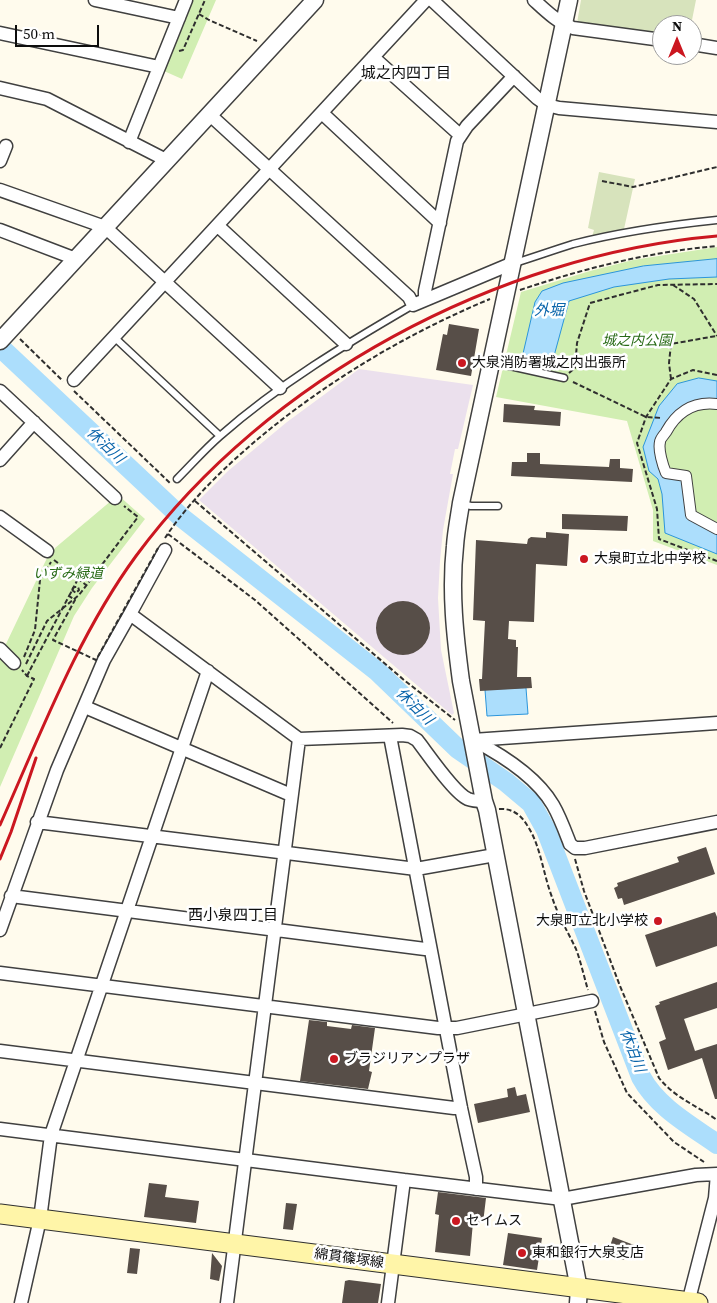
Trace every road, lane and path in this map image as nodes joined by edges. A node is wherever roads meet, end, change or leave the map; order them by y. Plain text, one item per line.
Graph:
1 (95, 0) edge
2 (186, 0) edge
3 (204, 0) edge
4 (315, 0) edge
5 (426, 0) edge
6 (432, 0) edge
7 (534, 0) edge
8 (569, 0) edge
9 (199, 14) junction
10 (179, 18) junction
11 (564, 25) junction
12 (0, 33) edge
13 (652, 39) edge
14 (264, 44) dead end
15 (702, 46) edge
16 (717, 48) edge
17 (176, 51) dead end
18 (373, 57) junction
19 (159, 67) junction
20 (514, 76) junction
21 (0, 88) edge
22 (547, 105) junction
23 (322, 113) junction
24 (209, 114) junction
25 (717, 122) edge
26 (460, 135) junction
27 (129, 142) junction
28 (6, 146) dead end
29 (166, 160) junction
30 (0, 162) edge
31 (717, 167) edge
32 (269, 168) junction
33 (602, 181) dead end
34 (0, 190) edge
35 (717, 220) edge
36 (440, 223) junction
37 (218, 226) junction
38 (105, 227) junction
39 (0, 230) edge
40 (717, 246) edge
41 (76, 259) junction
42 (513, 263) junction
43 (165, 282) junction
44 (717, 284) edge
45 (673, 285) junction
46 (516, 291) dead end
47 (426, 299) junction
48 (492, 299) dead end
49 (413, 305) junction
50 (6, 335) edge
51 (716, 336) edge
52 (114, 337) junction
53 (346, 344) junction
54 (492, 362) junction
55 (564, 378) junction
56 (671, 379) dead end
57 (70, 383) junction
58 (280, 388) junction
59 (0, 391) edge
60 (717, 404) edge
61 (672, 420) junction
62 (34, 422) junction
63 (220, 436) junction
64 (0, 460) edge
65 (177, 479) dead end
66 (171, 485) dead end
67 (115, 498) joint
68 (195, 501) junction
69 (461, 503) junction
70 (498, 506) dead end
71 (0, 517) edge
72 (717, 529) edge
73 (162, 549) joint
74 (50, 555) junction
75 (78, 579) junction
76 (86, 586) junction
77 (69, 596) junction
78 (130, 614) junction
79 (0, 649) edge
80 (19, 667) junction
81 (208, 671) junction
82 (28, 676) junction
83 (85, 707) junction
84 (459, 723) dead end
85 (717, 723) edge
86 (395, 735) junction
87 (298, 739) junction
88 (474, 746) junction
89 (0, 748) edge
90 (182, 748) junction
91 (291, 796) junction
92 (484, 801) junction
93 (38, 822) junction
94 (717, 822) edge
95 (152, 837) junction
96 (285, 853) junction
97 (495, 855) junction
98 (574, 857) dead end
99 (416, 869) junction
100 (11, 896) junction
101 (126, 912) junction
102 (0, 930) edge
103 (275, 930) junction
104 (430, 948) junction
105 (0, 973) edge
106 (102, 987) junction
107 (592, 1001) dead end
108 (264, 1006) junction
109 (526, 1014) junction
110 (447, 1029) junction
111 (0, 1051) edge
112 (76, 1060) junction
113 (254, 1083) junction
114 (461, 1108) junction
115 (717, 1120) edge
116 (0, 1129) edge
117 (51, 1135) junction
118 (244, 1160) junction
119 (717, 1174) edge
120 (404, 1180) junction
121 (476, 1189) junction
122 (562, 1199) junction
123 (0, 1214) edge
124 (40, 1219) junction
125 (234, 1244) junction
126 (393, 1265) junction
127 (579, 1296) edge
128 (21, 1303) edge
129 (227, 1303) edge
130 (388, 1303) edge
131 (692, 1303) edge

1 - 10 street
2 - 10 street
3 - 9 path
4 - 24 street
5 - 18 street
6 - 20 street
7 - 11 street
8 - 11 street
9 - 14 path
9 - 17 path
10 - 19 street
11 - 13 street
11 - 22 street
12 - 19 street
15 - 16 street
18 - 23 street
18 - 26 street
19 - 27 street
20 - 22 street
20 - 26 street
21 - 27 street
22 - 25 street
22 - 42 street
23 - 32 street
23 - 36 street
24 - 29 street
24 - 32 street
26 - 36 street
27 - 29 street
28 - 30 street
29 - 38 street
31 - 33 path
32 - 37 street
32 - 49 street
34 - 38 street
35 - 42 lane
36 - 47 street
37 - 43 street
37 - 53 street
38 - 41 street
38 - 43 street
39 - 41 street
40 - 46 path
41 - 50 street
42 - 47 street
42 - 54 street
43 - 52 street
43 - 58 street
44 - 45 path
45 - 51 path
45 - 55 path
47 - 49 street
48 - 68 path
49 - 53 lane
50 - 57 path
51 - 56 path
52 - 57 street
52 - 63 lane
53 - 58 lane
54 - 55 lane
54 - 69 street
55 - 61 path
57 - 66 path
58 - 63 lane
59 - 62 street
60 - 61 street
61 - 72 street
62 - 64 street
62 - 67 street
63 - 65 lane
67 - 76 path
68 - 84 path
68 - 86 path
69 - 70 lane
69 - 88 street
71 - 74 street
73 - 77 path, bridge
73 - 78 street
74 - 75 path
74 - 80 path
75 - 76 path
75 - 77 path, bridge
76 - 80 path
77 - 82 path, bridge
78 - 81 street
78 - 83 street
79 - 80 street
80 - 82 path
81 - 87 street
81 - 90 street
82 - 89 path
83 - 90 street
83 - 93 street
85 - 88 street
86 - 87 street
86 - 92 street
86 - 99 street
87 - 91 street
88 - 92 street
88 - 94 street
90 - 91 street
90 - 95 street
91 - 96 street
92 - 97 street
93 - 95 street
93 - 100 street
95 - 96 street
95 - 101 street
96 - 99 street
96 - 103 street
97 - 99 street
97 - 109 street
98 - 115 path
99 - 104 street
100 - 101 street
100 - 102 street
101 - 103 street
101 - 106 street
103 - 104 street
103 - 108 street
104 - 110 street
105 - 106 street
106 - 108 street
106 - 112 street
107 - 109 street
108 - 110 street
108 - 113 street
109 - 110 street
109 - 122 street
110 - 114 street
111 - 112 street
112 - 113 street
112 - 117 street
113 - 114 street
113 - 118 street
114 - 121 street
116 - 117 street
117 - 118 street
117 - 124 street
118 - 120 street
118 - 125 street
119 - 122 street
119 - 131 street
120 - 121 street
120 - 126 street
121 - 122 street
122 - 127 street
123 - 124 main road, 綿貫篠塚線
124 - 125 main road, 綿貫篠塚線
124 - 128 street
125 - 126 main road, 綿貫篠塚線
125 - 129 street
126 - 127 main road, 綿貫篠塚線
126 - 130 street
127 - 131 main road, 綿貫篠塚線

